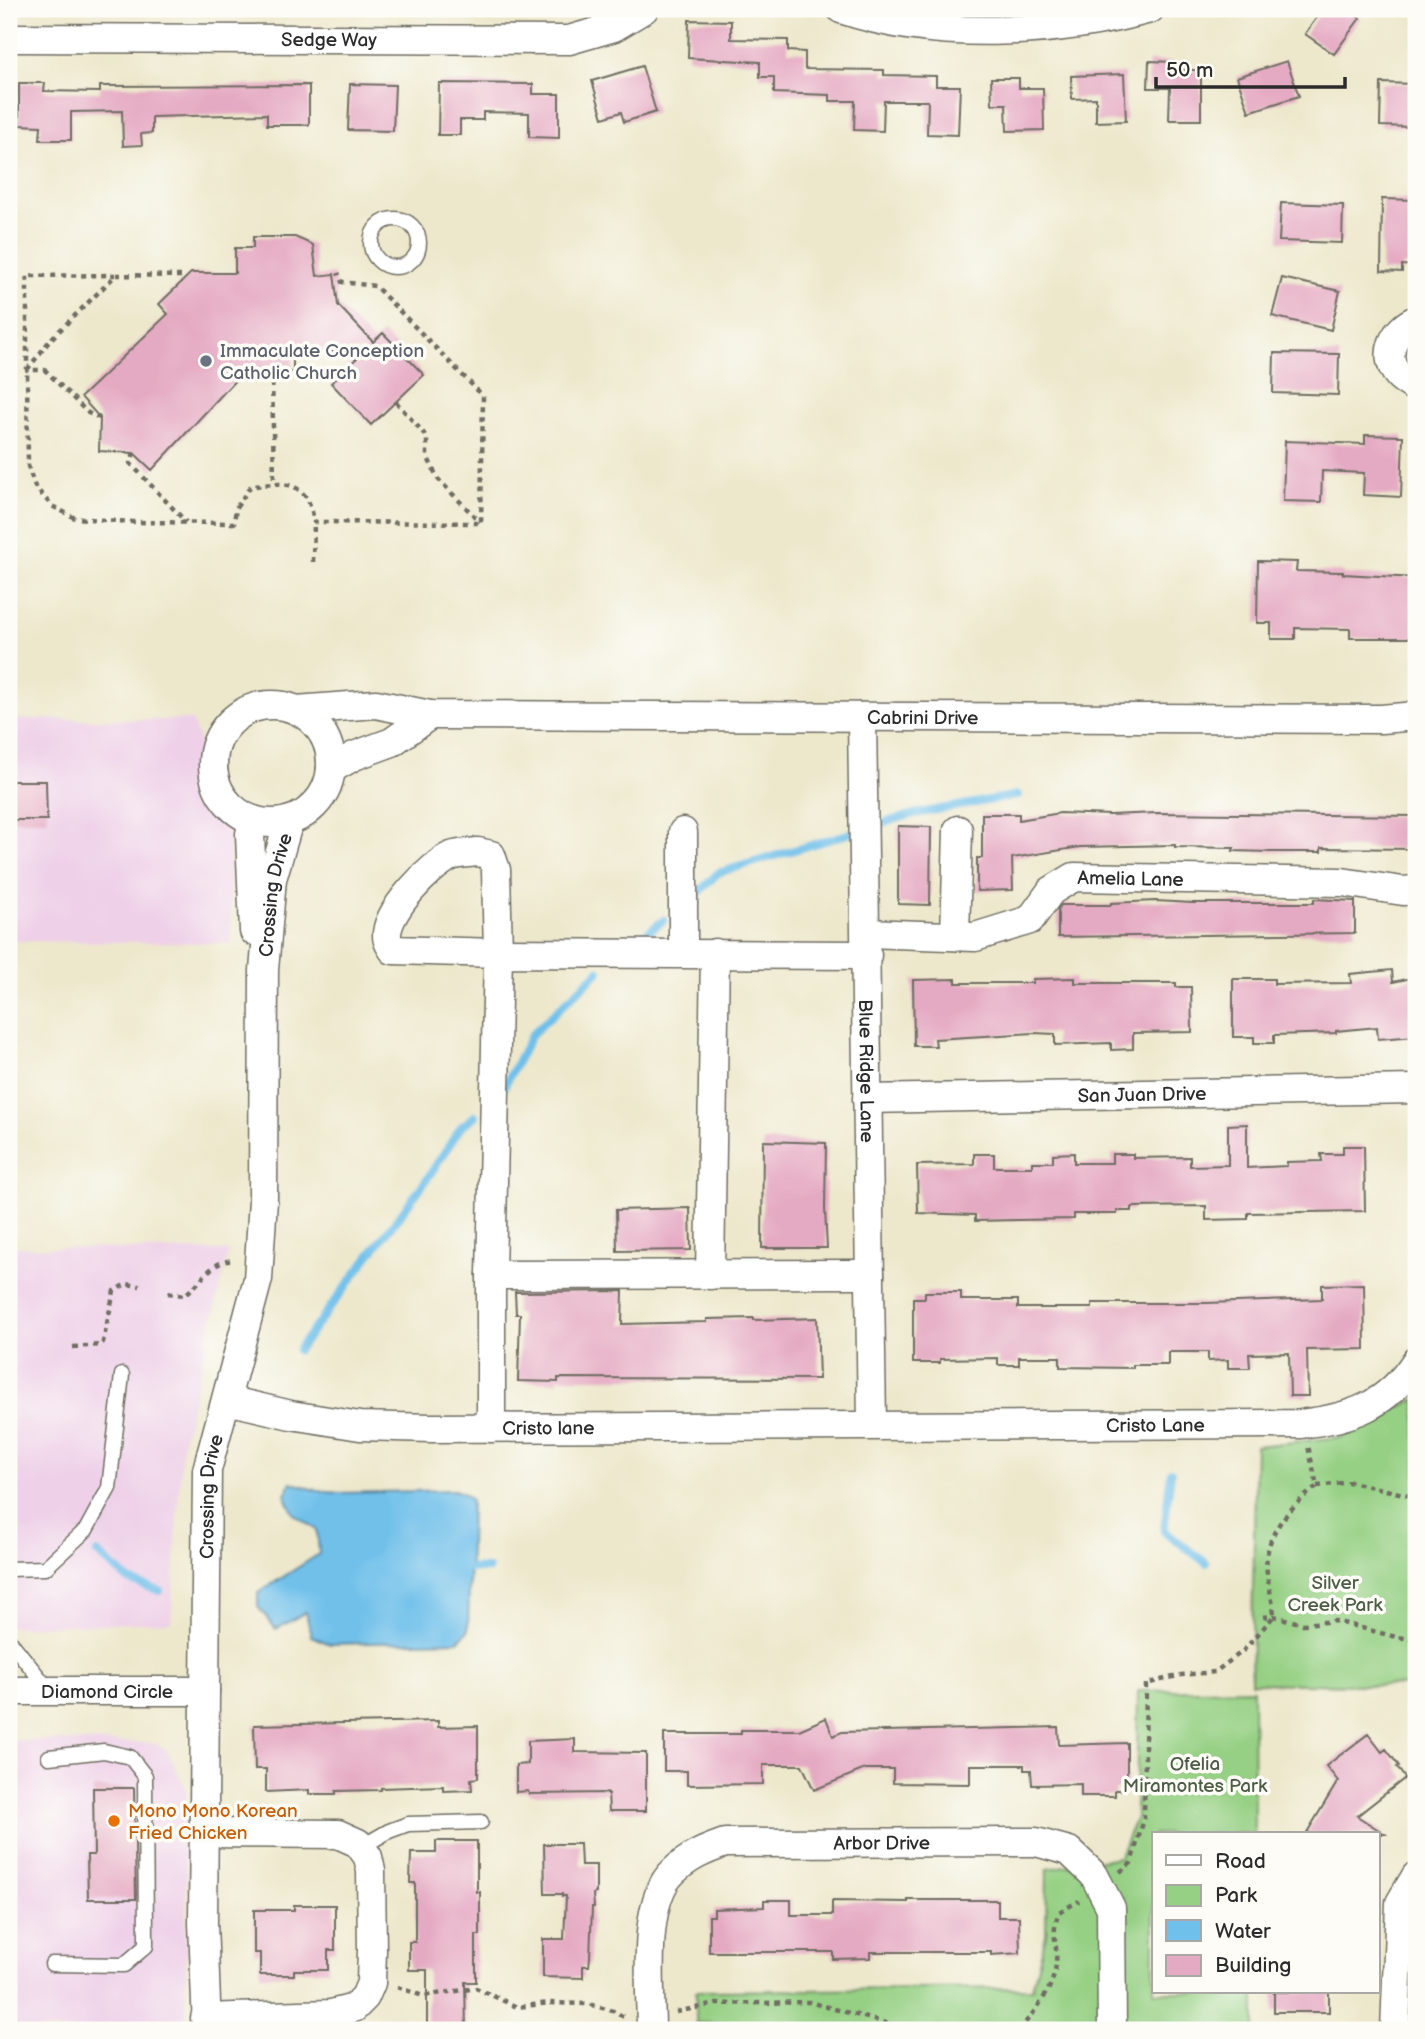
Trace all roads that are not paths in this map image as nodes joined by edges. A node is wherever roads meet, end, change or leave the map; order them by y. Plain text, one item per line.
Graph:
1 (644, 9) edge
2 (841, 9) edge
3 (1150, 9) edge
4 (9, 38) edge
5 (1416, 320) edge
6 (1416, 388) edge
7 (296, 710) junction
8 (430, 715) junction
9 (1416, 716) edge
10 (862, 717) junction
11 (331, 769) junction
12 (253, 820) junction
13 (289, 821) junction
14 (958, 830) dead end
15 (683, 832) dead end
16 (1416, 890) edge
17 (955, 936) junction
18 (867, 944) junction
19 (498, 953) junction
20 (683, 954) junction
21 (715, 954) junction
22 (264, 970) junction
23 (1416, 1089) edge
24 (867, 1099) junction
25 (870, 1274) junction
26 (491, 1275) junction
27 (710, 1275) junction
28 (1416, 1361) edge
29 (122, 1375) dead end
30 (226, 1400) junction
31 (872, 1425) junction
32 (491, 1427) junction
33 (9, 1569) edge
34 (9, 1640) edge
35 (9, 1691) edge
36 (50, 1691) junction
37 (205, 1691) junction
38 (49, 1757) dead end
39 (481, 1822) dead end
40 (204, 1833) junction
41 (361, 1847) junction
42 (1416, 1876) edge
43 (52, 1964) dead end
44 (206, 2024) edge
45 (651, 2030) edge
46 (1112, 2030) edge
47 (1395, 2030) edge

1 - 4 street, Sedge Way
2 - 3 street
5 - 6 street
7 - 8 street, Cabrini Drive
7 - 11 street
7 - 12 street, Crossing Drive
8 - 10 street, Cabrini Drive
8 - 11 street
9 - 10 street, Cabrini Drive
10 - 18 street, Blue Ridge Lane
11 - 13 street, Crossing Drive
12 - 13 street, Crossing Drive
12 - 22 street, Crossing Drive
13 - 22 street, Crossing Drive
14 - 17 street
15 - 20 street
16 - 17 street, Amelia Lane
17 - 18 street, Amelia Lane
18 - 21 street, Amelia Lane
18 - 24 street, Blue Ridge Lane
19 - 19 street, Amelia Lane
19 - 20 street, Amelia Lane
19 - 26 street
20 - 21 street, Amelia Lane
21 - 27 street
22 - 30 street, Crossing Drive
23 - 24 street, San Juan Drive
24 - 25 street, Blue Ridge Lane
25 - 27 street
25 - 31 street, Blue Ridge Lane
26 - 27 street
26 - 32 street
28 - 31 street, Cristo Lane
29 - 33 lane
30 - 32 street, Cristo lane
30 - 37 street, Crossing Drive
31 - 32 street, Cristo lane
34 - 36 lane
35 - 36 street, Diamond Circle
36 - 37 street, Diamond Circle
37 - 40 street, Crossing Drive
38 - 43 lane
39 - 41 lane
40 - 41 street
40 - 44 street, Crossing Drive
41 - 44 street
42 - 47 street
45 - 46 street, Arbor Drive

